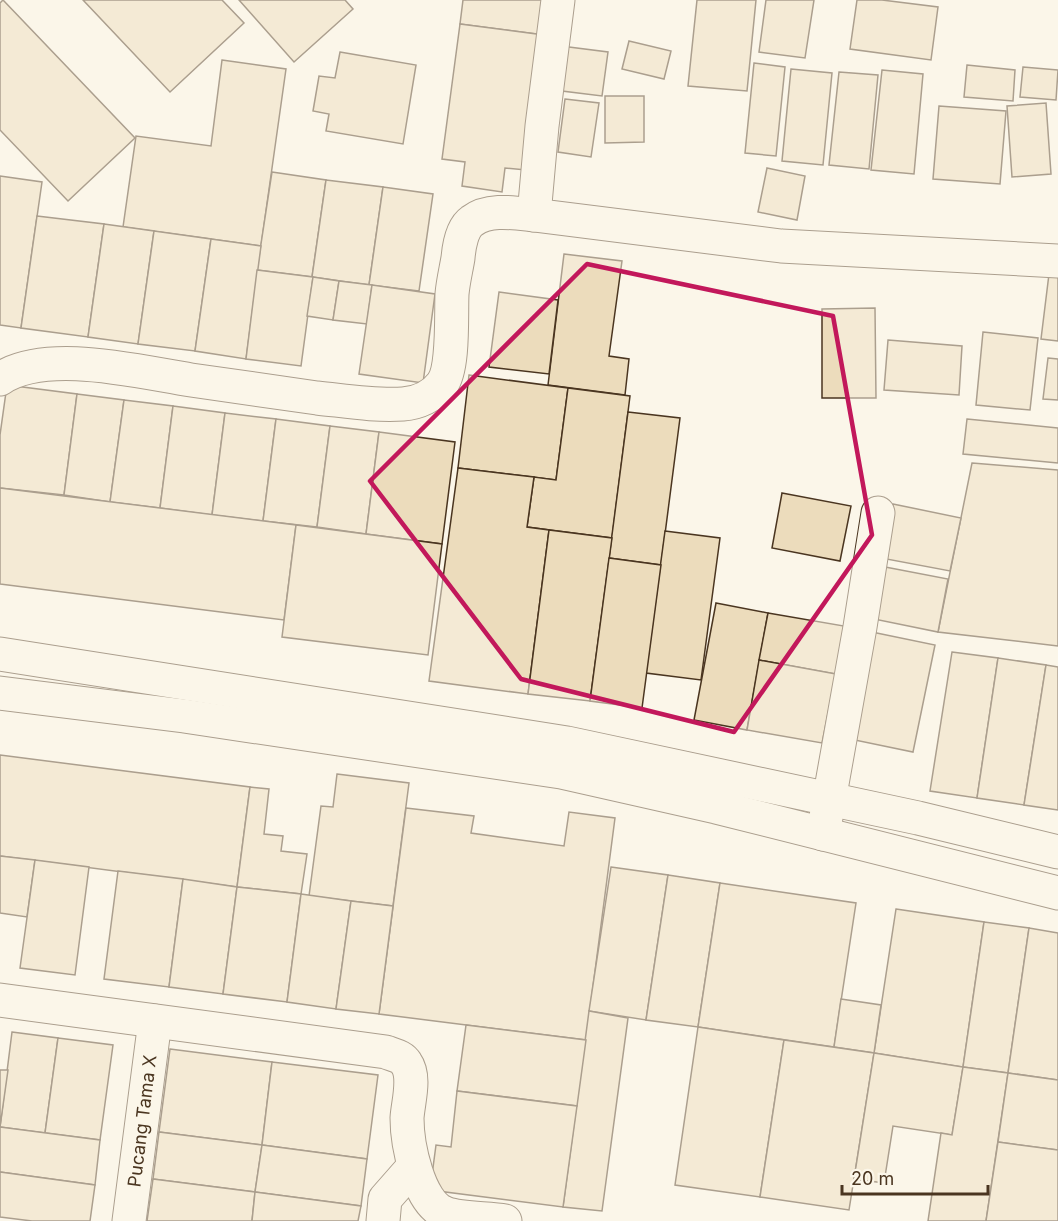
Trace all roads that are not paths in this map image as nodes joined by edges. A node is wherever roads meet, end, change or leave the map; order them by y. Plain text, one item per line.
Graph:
1 (558, 0) edge
2 (534, 216) junction
3 (1058, 261) edge
4 (0, 379) edge
5 (878, 513) dead end
6 (0, 654) edge
7 (0, 693) edge
8 (438, 738) junction
9 (829, 799) junction
10 (824, 834) junction
11 (1058, 852) edge
12 (1058, 893) edge
13 (0, 1000) edge
14 (155, 1021) junction
15 (414, 1166) junction
16 (129, 1221) edge
17 (383, 1221) edge
18 (505, 1221) edge

1 - 2 street
2 - 3 street
2 - 4 street
5 - 9 street
6 - 8 street
7 - 8 street
8 - 9 street
8 - 10 street
9 - 10 street
9 - 11 street
10 - 12 street
13 - 14 street
14 - 15 street
14 - 16 street, Pucang Tama X
15 - 17 street
15 - 18 street

